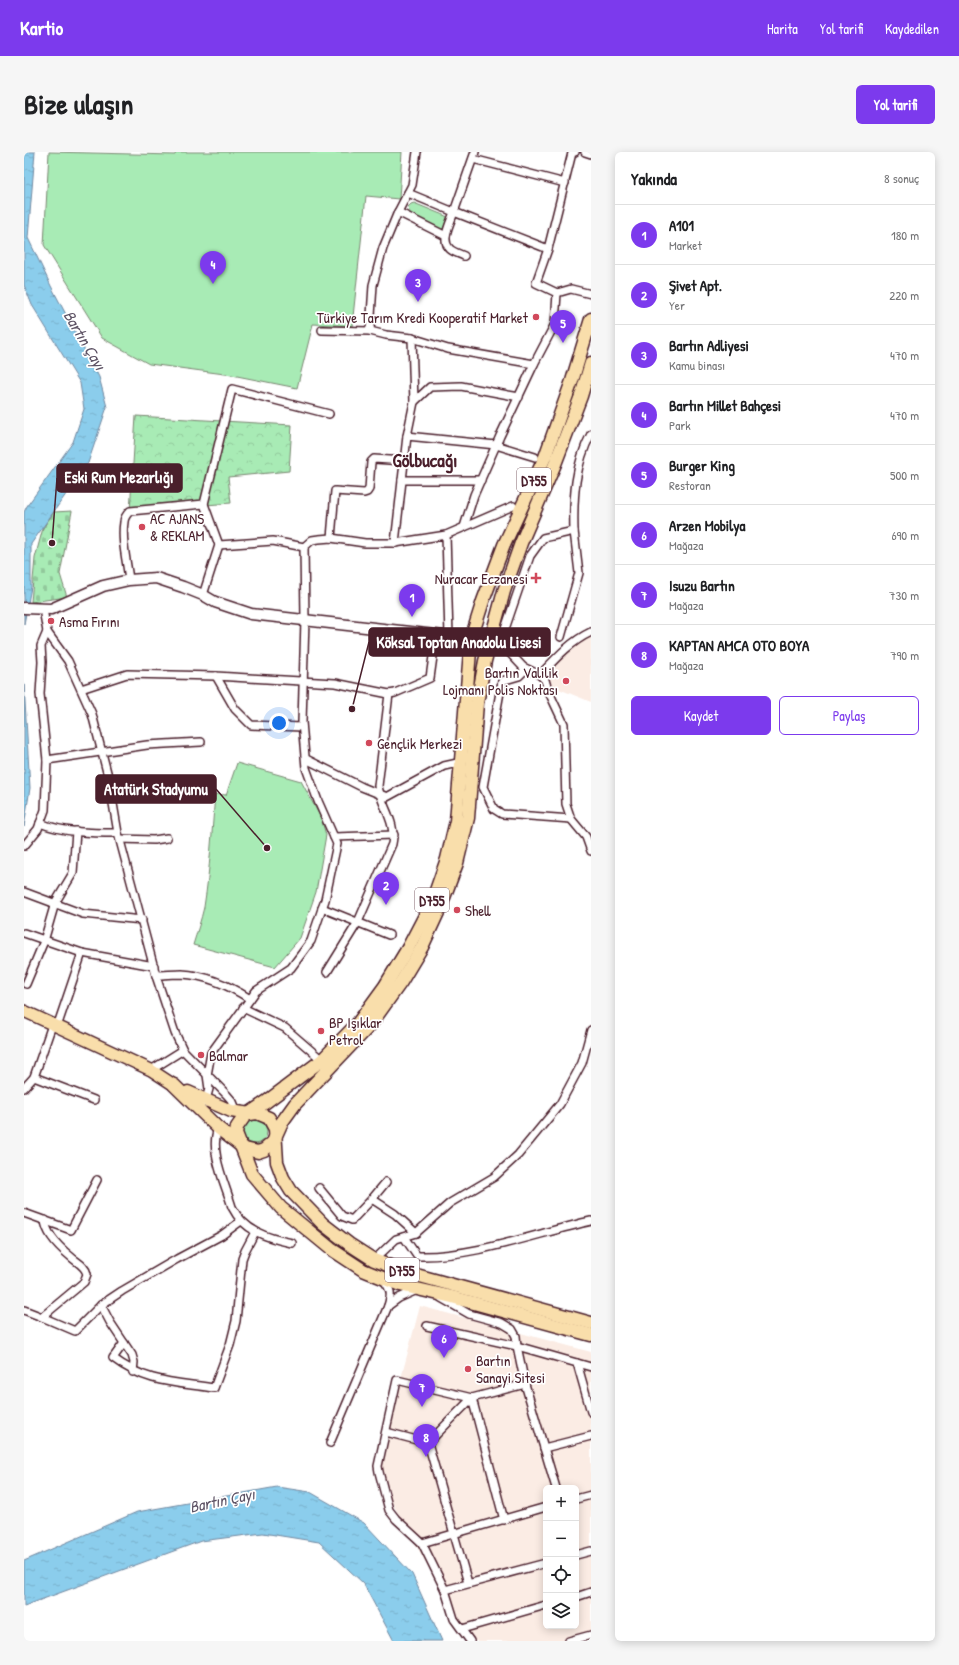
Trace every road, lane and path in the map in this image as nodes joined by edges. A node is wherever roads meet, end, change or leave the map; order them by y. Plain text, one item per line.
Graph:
1 (417, 152) edge
2 (575, 152) edge
3 (586, 152) edge
4 (591, 154) edge
5 (474, 155) edge
6 (565, 183) junction
7 (408, 193) junction
8 (398, 212) junction
9 (454, 212) junction
10 (446, 236) junction
11 (548, 249) junction
12 (464, 256) dead end
13 (557, 293) junction
14 (591, 294) edge
15 (591, 319) edge
16 (322, 330) dead end
17 (370, 331) junction
18 (412, 338) junction
19 (591, 363) edge
20 (534, 364) junction
21 (519, 397) junction
22 (414, 402) junction
23 (329, 414) dead end
24 (591, 434) edge
25 (407, 436) junction
26 (496, 445) junction
27 (535, 457) dead end
28 (404, 462) junction
29 (402, 480) junction
30 (481, 480) junction
31 (204, 504) junction
32 (513, 506) dead end
33 (464, 527) junction
34 (574, 531) junction
35 (446, 535) junction
36 (331, 538) junction
37 (395, 543) junction
38 (219, 545) junction
39 (304, 547) junction
40 (129, 580) junction
41 (203, 595) junction
42 (24, 608) edge
43 (40, 609) junction
44 (305, 620) junction
45 (505, 629) junction
46 (47, 632) junction
47 (591, 632) edge
48 (436, 635) junction
49 (449, 636) junction
50 (561, 637) dead end
51 (471, 639) junction
52 (490, 641) junction
53 (508, 651) junction
54 (526, 669) junction
55 (540, 675) junction
56 (216, 676) junction
57 (304, 681) junction
58 (81, 689) junction
59 (389, 694) junction
60 (302, 727) junction
61 (201, 742) dead end
62 (102, 752) junction
63 (306, 759) junction
64 (47, 760) junction
65 (462, 762) junction
66 (380, 795) junction
67 (570, 819) junction
68 (40, 823) junction
69 (76, 831) junction
70 (394, 835) junction
71 (119, 836) junction
72 (334, 837) junction
73 (168, 838) dead end
74 (24, 846) edge
75 (591, 851) edge
76 (24, 892) edge
77 (55, 903) junction
78 (322, 908) junction
79 (142, 920) junction
80 (358, 922) junction
81 (24, 933) edge
82 (389, 935) dead end
83 (44, 941) junction
84 (82, 953) junction
85 (154, 966) junction
86 (328, 972) dead end
87 (156, 975) junction
88 (26, 984) dead end
89 (250, 999) junction
90 (243, 1008) junction
91 (24, 1011) edge
92 (54, 1026) junction
93 (591, 1030) edge
94 (183, 1050) junction
95 (322, 1060) junction
96 (151, 1070) junction
97 (207, 1075) junction
98 (34, 1077) junction
99 (174, 1084) joint
100 (24, 1088) edge
101 (201, 1099) junction
102 (94, 1100) dead end
103 (250, 1114) junction
104 (239, 1117) junction
105 (218, 1128) junction
106 (275, 1136) junction
107 (241, 1145) junction
108 (97, 1180) dead end
109 (386, 1182) dead end
110 (319, 1188) dead end
111 (372, 1199) junction
112 (24, 1213) edge
113 (45, 1220) junction
114 (241, 1221) junction
115 (591, 1221) edge
116 (255, 1232) junction
117 (416, 1233) junction
118 (404, 1237) junction
119 (292, 1243) dead end
120 (374, 1260) junction
121 (383, 1279) junction
122 (417, 1290) junction
123 (431, 1292) junction
124 (101, 1305) junction
125 (388, 1306) junction
126 (24, 1310) edge
127 (42, 1317) junction
128 (591, 1323) edge
129 (427, 1326) dead end
130 (591, 1334) edge
131 (124, 1342) junction
132 (517, 1346) junction
133 (577, 1363) junction
134 (591, 1367) edge
135 (133, 1372) junction
136 (525, 1384) junction
137 (472, 1398) junction
138 (591, 1412) edge
139 (386, 1432) junction
140 (591, 1436) edge
141 (330, 1443) dead end
142 (428, 1443) junction
143 (544, 1448) junction
144 (555, 1485) edge
145 (591, 1495) edge
146 (579, 1497) edge
147 (543, 1508) edge
148 (504, 1520) junction
149 (455, 1533) junction
150 (422, 1543) junction
151 (591, 1551) edge
152 (579, 1554) edge
153 (543, 1564) edge
154 (468, 1583) junction
155 (445, 1590) junction
156 (591, 1592) edge
157 (579, 1596) edge
158 (543, 1606) edge
159 (462, 1629) junction
160 (591, 1635) edge
161 (470, 1641) edge
162 (568, 1641) edge

1 - 7 street
2 - 6 street
3 - 4 street
5 - 6 street
5 - 9 street
6 - 11 street
7 - 8 street
7 - 9 street
8 - 10 street
8 - 17 street
9 - 10 street
9 - 11 street
10 - 12 street
11 - 13 street
13 - 14 street
13 - 20 street
15 - 51 highway, D755
16 - 17 street
17 - 18 street
18 - 20 street
18 - 22 street
19 - 52 highway, D755
20 - 21 street
21 - 22 street
21 - 26 street
22 - 25 street
23 - 31 street
24 - 34 street
25 - 26 street
25 - 28 street
26 - 27 street
26 - 30 street
28 - 29 street
28 - 36 street
29 - 30 street
29 - 37 street
30 - 33 street
31 - 38 street
31 - 40 street
32 - 33 street
33 - 35 street
34 - 45 street
34 - 50 street
35 - 37 street
35 - 49 street
36 - 37 street
36 - 39 street
38 - 39 street
38 - 41 street
39 - 44 street
40 - 41 main road
40 - 43 main road
41 - 44 main road
42 - 43 main road
43 - 46 street
44 - 48 main road
44 - 57 street
45 - 52 street
45 - 53 street
46 - 58 street
46 - 64 street
47 - 55 street
48 - 49 main road
48 - 59 street
49 - 51 main road
51 - 52 highway
51 - 65 highway, D755
52 - 53 street
52 - 106 highway, D755
53 - 54 street
54 - 55 street
54 - 67 street
55 - 67 street
56 - 57 street
56 - 58 street
56 - 60 street
57 - 59 street
57 - 60 street
58 - 62 street
59 - 66 street
60 - 63 street
61 - 62 street
62 - 64 street
62 - 71 street
63 - 66 street
63 - 72 street
64 - 68 street
65 - 66 street
65 - 95 highway, D755
66 - 70 street
67 - 75 street
68 - 69 street
68 - 74 street
69 - 71 street
69 - 77 street
70 - 72 street
70 - 80 street
71 - 73 street
71 - 79 street
72 - 78 street
76 - 77 street
77 - 79 street
77 - 83 street
78 - 80 street
78 - 89 street
79 - 85 street
80 - 82 street
80 - 86 street
81 - 83 street
83 - 84 street
83 - 88 street
84 - 85 street
84 - 92 street
85 - 87 street
87 - 89 street
87 - 94 street
89 - 90 street
90 - 95 street
90 - 97 street
91 - 92 main road
92 - 96 main road
92 - 98 street
93 - 117 street
94 - 96 street
94 - 97 street
95 - 103 highway, D755
96 - 99 main road
97 - 101 street
97 - 104 street
98 - 100 street
98 - 102 street
99 - 101 highway
101 - 104 highway
101 - 105 highway
103 - 104 highway
103 - 106 highway
104 - 107 highway, D755
105 - 107 highway
105 - 114 street
106 - 107 highway
106 - 120 highway, D755
107 - 121 highway, D755
108 - 113 street
109 - 111 street
110 - 111 street
111 - 117 street
112 - 113 street
113 - 127 street
114 - 116 street
114 - 124 street
115 - 118 street
116 - 119 street
116 - 135 street
117 - 118 street
118 - 120 street
120 - 128 highway, D755
121 - 122 highway, D755
121 - 125 street
122 - 123 highway, D755
122 - 125 street
123 - 130 highway, D755
123 - 132 street
124 - 127 street
124 - 131 street
125 - 141 street
126 - 127 street
129 - 132 street
131 - 135 street
131 - 135 street
132 - 133 street
132 - 136 street
133 - 134 street
133 - 138 street
136 - 137 street
136 - 143 street
137 - 139 street
137 - 142 street
137 - 148 street
139 - 142 street
139 - 150 street
140 - 143 street
142 - 149 street
143 - 144 street
145 - 146 street
147 - 148 street
148 - 149 street
149 - 150 street
149 - 154 street
150 - 155 street
151 - 152 street
153 - 154 street
154 - 155 street
155 - 159 street
156 - 157 street
158 - 159 street
159 - 161 street
160 - 162 street

